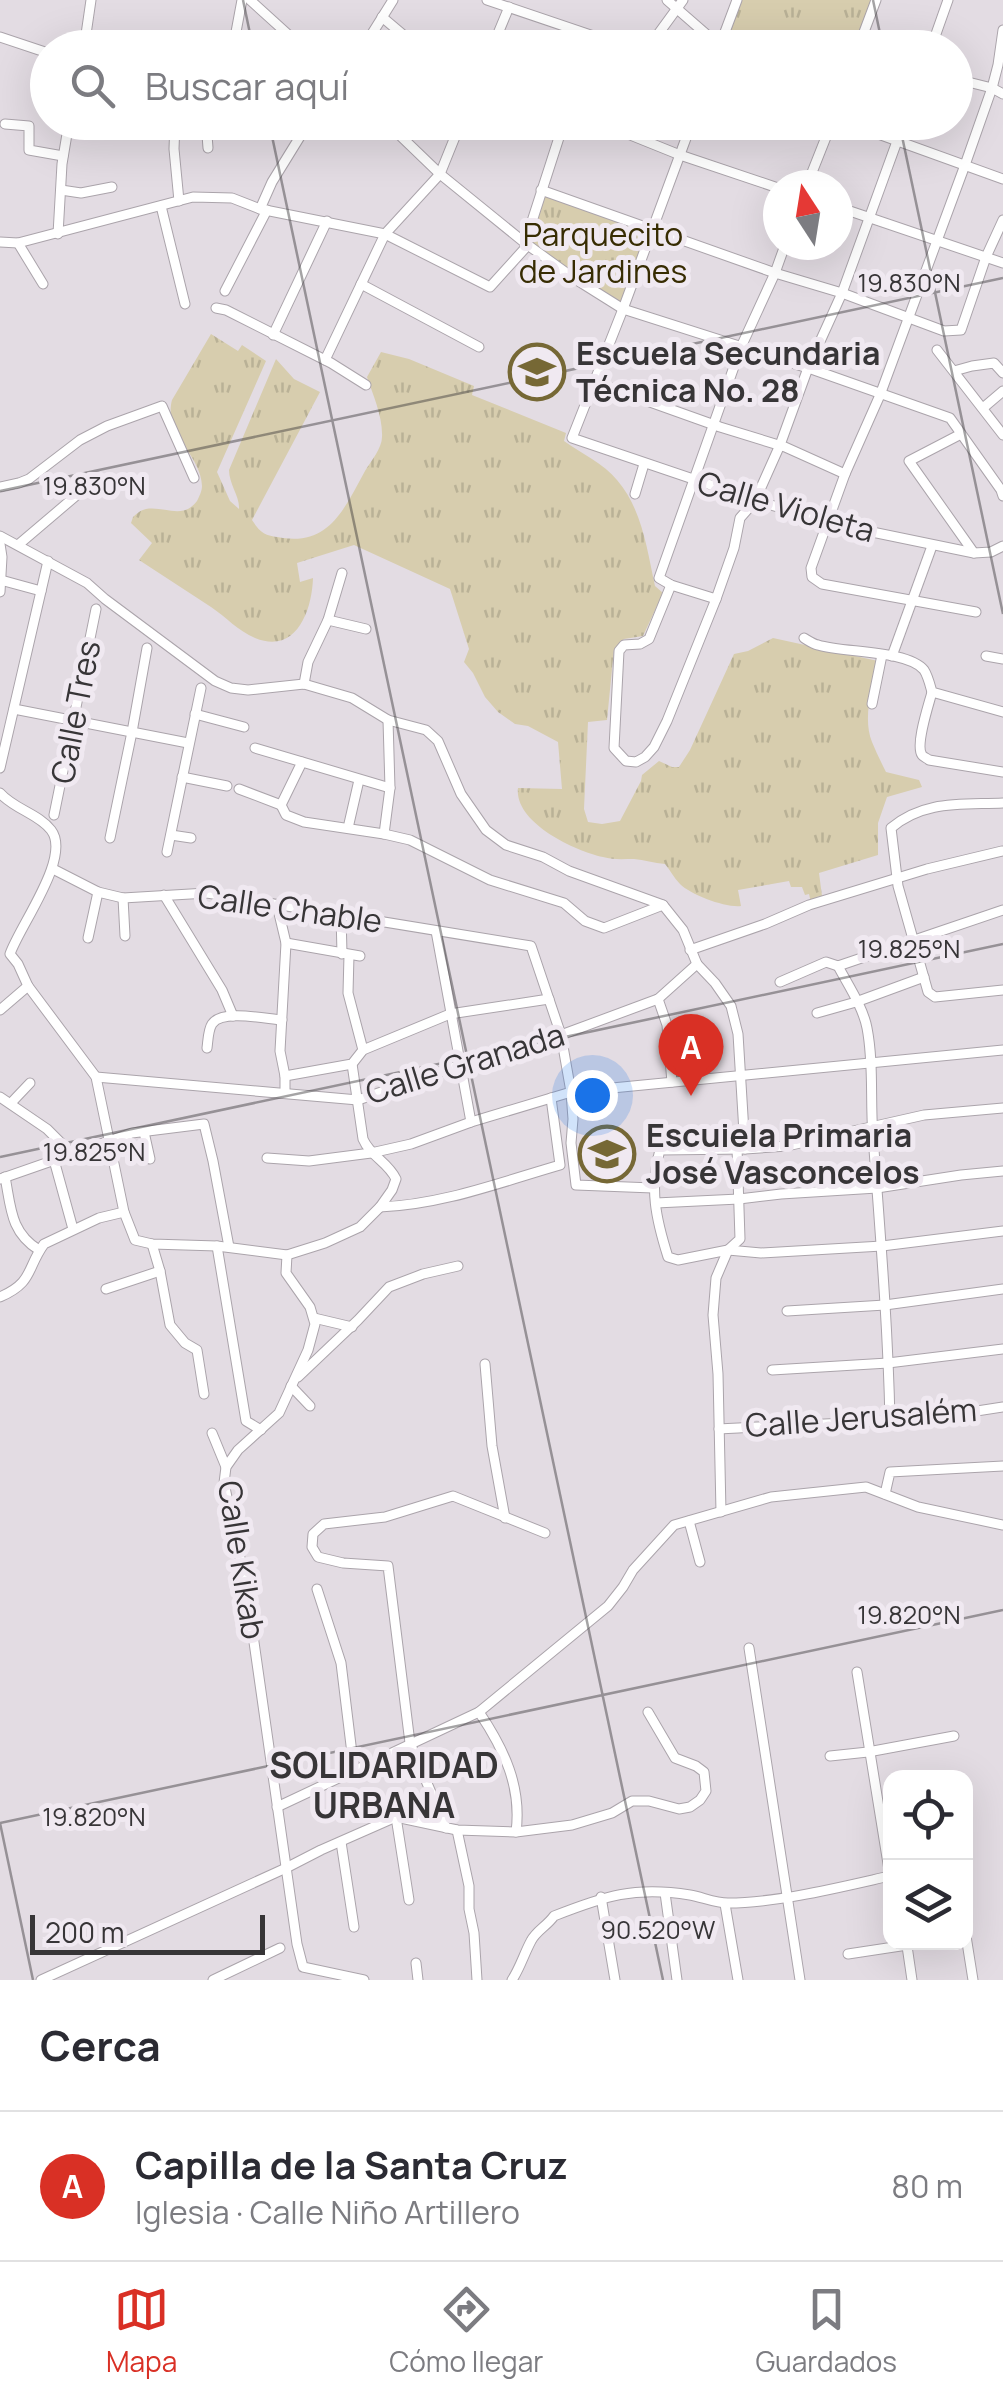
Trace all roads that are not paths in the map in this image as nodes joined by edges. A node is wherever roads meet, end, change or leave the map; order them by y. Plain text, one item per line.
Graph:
1 (91, 0) edge
2 (242, 0) edge
3 (250, 0) edge
4 (393, 0) edge
5 (487, 0) edge
6 (736, 0) edge
7 (876, 0) edge
8 (948, 0) edge
9 (675, 2) edge
10 (509, 7) junction
11 (382, 17) junction
12 (87, 30) edge
13 (236, 30) edge
14 (283, 30) edge
15 (374, 30) edge
16 (396, 30) edge
17 (499, 30) edge
18 (576, 30) edge
19 (659, 30) edge
20 (703, 30) edge
21 (726, 30) edge
22 (865, 30) edge
23 (937, 30) edge
24 (1003, 30) edge
25 (0, 37) edge
26 (30, 48) edge
27 (973, 83) edge
28 (992, 88) junction
29 (1003, 94) edge
30 (5, 124) dead end
31 (66, 140) edge
32 (175, 140) edge
33 (207, 140) edge
34 (298, 140) edge
35 (405, 140) edge
36 (454, 140) edge
37 (558, 140) edge
38 (643, 140) edge
39 (685, 140) edge
40 (825, 140) edge
41 (897, 141) joint
42 (208, 148) dead end
43 (680, 155) junction
44 (63, 156) junction
45 (965, 166) junction
46 (813, 170) edge
47 (440, 174) junction
48 (1003, 179) edge
49 (763, 183) edge
50 (112, 188) dead end
51 (61, 190) junction
52 (540, 190) junction
53 (179, 201) junction
54 (161, 206) junction
55 (264, 210) junction
56 (853, 211) edge
57 (870, 216) junction
58 (1003, 220) edge
59 (327, 221) junction
60 (652, 230) junction
61 (58, 234) junction
62 (386, 234) junction
63 (936, 240) junction
64 (0, 242) edge
65 (18, 244) junction
66 (527, 244) junction
67 (986, 256) junction
68 (779, 260) edge
69 (1003, 262) edge
70 (775, 272) junction
71 (43, 284) dead end
72 (361, 284) junction
73 (226, 291) dead end
74 (842, 293) junction
75 (185, 304) dead end
76 (216, 308) dead end
77 (623, 309) junction
78 (907, 318) junction
79 (272, 335) junction
80 (479, 347) dead end
81 (741, 348) junction
82 (937, 350) dead end
83 (325, 360) junction
84 (808, 368) junction
85 (954, 371) junction
86 (1003, 374) edge
87 (594, 382) junction
88 (366, 385) dead end
89 (1003, 391) edge
90 (880, 394) junction
91 (983, 408) junction
92 (712, 424) junction
93 (961, 434) junction
94 (1003, 435) edge
95 (780, 445) junction
96 (644, 464) junction
97 (846, 474) junction
98 (98, 477) dead end
99 (194, 478) dead end
100 (694, 482) junction
101 (0, 486) edge
102 (635, 494) dead end
103 (1003, 496) edge
104 (755, 500) junction
105 (830, 522) junction
106 (0, 536) edge
107 (18, 545) junction
108 (932, 546) junction
109 (1003, 546) edge
110 (0, 549) edge
111 (974, 553) junction
112 (48, 561) junction
113 (342, 573) dead end
114 (1, 580) edge
115 (672, 586) junction
116 (41, 591) junction
117 (0, 592) edge
118 (716, 599) junction
119 (912, 600) junction
120 (96, 609) dead end
121 (976, 612) dead end
122 (328, 620) junction
123 (366, 628) dead end
124 (804, 638) dead end
125 (147, 648) dead end
126 (887, 655) junction
127 (986, 656) dead end
128 (1003, 658) edge
129 (304, 684) junction
130 (201, 688) dead end
131 (932, 692) junction
132 (872, 704) dead end
133 (14, 708) junction
134 (1003, 712) edge
135 (195, 714) junction
136 (388, 720) junction
137 (75, 721) junction
138 (244, 727) dead end
139 (132, 732) junction
140 (188, 743) junction
141 (255, 748) dead end
142 (302, 762) junction
143 (0, 768) edge
144 (1003, 772) edge
145 (182, 777) junction
146 (359, 780) junction
147 (227, 786) dead end
148 (390, 788) junction
149 (239, 790) dead end
150 (2, 801) edge
151 (1003, 803) edge
152 (281, 805) junction
153 (54, 814) dead end
154 (348, 828) junction
155 (384, 834) junction
156 (170, 835) junction
157 (110, 838) dead end
158 (190, 838) dead end
159 (1003, 851) edge
160 (167, 852) dead end
161 (53, 870) junction
162 (897, 880) junction
163 (98, 892) junction
164 (164, 895) junction
165 (123, 898) junction
166 (277, 905) junction
167 (663, 905) junction
168 (1003, 910) edge
169 (341, 914) junction
170 (436, 931) junction
171 (125, 936) dead end
172 (88, 938) dead end
173 (913, 939) junction
174 (286, 943) junction
175 (690, 950) junction
176 (5, 955) edge
177 (350, 955) junction
178 (697, 964) junction
179 (838, 966) junction
180 (924, 977) junction
181 (780, 982) dead end
182 (28, 986) junction
183 (1003, 990) edge
184 (658, 998) junction
185 (549, 999) junction
186 (856, 1002) junction
187 (0, 1010) edge
188 (817, 1012) dead end
189 (450, 1014) junction
190 (233, 1016) junction
191 (282, 1020) junction
192 (561, 1035) junction
193 (207, 1048) dead end
194 (362, 1050) junction
195 (1003, 1050) edge
196 (871, 1062) junction
197 (352, 1064) junction
198 (460, 1066) junction
199 (285, 1076) junction
200 (96, 1077) junction
201 (740, 1077) junction
202 (672, 1082) junction
203 (30, 1083) dead end
204 (285, 1092) junction
205 (571, 1092) junction
206 (0, 1097) edge
207 (551, 1098) junction
208 (358, 1100) junction
209 (11, 1104) junction
210 (1003, 1108) edge
211 (470, 1122) junction
212 (872, 1126) junction
213 (144, 1132) junction
214 (109, 1142) junction
215 (741, 1149) junction
216 (371, 1153) junction
217 (73, 1155) junction
218 (267, 1158) dead end
219 (150, 1159) dead end
220 (54, 1160) junction
221 (1003, 1171) edge
222 (2, 1178) edge
223 (652, 1188) junction
224 (877, 1188) junction
225 (739, 1199) junction
226 (656, 1203) junction
227 (380, 1207) junction
228 (124, 1212) junction
229 (72, 1229) junction
230 (1003, 1231) edge
231 (152, 1244) junction
232 (217, 1246) junction
233 (882, 1246) junction
234 (229, 1247) junction
235 (39, 1250) junction
236 (728, 1250) junction
237 (287, 1255) junction
238 (458, 1266) dead end
239 (160, 1271) junction
240 (106, 1288) dead end
241 (1003, 1289) edge
242 (0, 1297) edge
243 (884, 1305) junction
244 (786, 1310) dead end
245 (314, 1318) junction
246 (352, 1327) junction
247 (1003, 1349) edge
248 (888, 1363) junction
249 (484, 1364) dead end
250 (702, 1370) dead end
251 (772, 1370) dead end
252 (718, 1374) junction
253 (292, 1384) junction
254 (204, 1394) dead end
255 (310, 1406) dead end
256 (1003, 1407) edge
257 (890, 1420) junction
258 (719, 1428) junction
259 (261, 1430) junction
260 (212, 1433) dead end
261 (1003, 1466) edge
262 (226, 1467) junction
263 (885, 1494) junction
264 (721, 1512) junction
265 (506, 1518) junction
266 (689, 1521) junction
267 (1003, 1525) edge
268 (545, 1533) dead end
269 (700, 1562) dead end
270 (317, 1589) dead end
271 (749, 1648) dead end
272 (858, 1672) dead end
273 (480, 1712) junction
274 (648, 1712) dead end
275 (954, 1736) dead end
276 (410, 1742) junction
277 (868, 1752) junction
278 (830, 1756) dead end
279 (354, 1770) junction
280 (277, 1807) junction
281 (396, 1817) junction
282 (452, 1829) junction
283 (516, 1832) junction
284 (341, 1842) junction
285 (887, 1860) edge
286 (286, 1868) junction
287 (883, 1877) edge
288 (665, 1893) junction
289 (787, 1896) junction
290 (601, 1897) junction
291 (409, 1900) dead end
292 (725, 1904) junction
293 (354, 1927) dead end
294 (280, 1948) dead end
295 (883, 1949) edge
296 (908, 1950) edge
297 (968, 1950) edge
298 (848, 1954) dead end
299 (416, 1963) dead end
300 (519, 1975) edge
301 (41, 1980) edge
302 (213, 1980) edge
303 (364, 1980) edge
304 (418, 1980) edge
305 (477, 1980) edge
306 (512, 1980) edge
307 (614, 1980) edge
308 (677, 1980) edge
309 (738, 1980) edge
310 (800, 1980) edge
311 (912, 1980) edge
312 (973, 1980) edge

1 - 12 street
2 - 13 street
3 - 14 street
4 - 11 street
5 - 10 street
6 - 21 street
7 - 22 street
8 - 23 street
9 - 19 street
9 - 20 street
10 - 17 street
10 - 18 street
11 - 15 street
11 - 16 street
24 - 28 street
25 - 26 street
27 - 28 street
28 - 29 street
28 - 45 street
30 - 44 street
31 - 44 street
32 - 53 street
33 - 42 street
34 - 55 street
35 - 47 street
36 - 47 street
37 - 52 street
38 - 43 street
39 - 43 street
40 - 46 street
41 - 45 street
41 - 57 street
43 - 49 street
43 - 60 street
44 - 51 street
45 - 48 street
45 - 63 street
47 - 62 street
47 - 66 street
50 - 51 street
51 - 61 street
52 - 60 street
52 - 66 street
53 - 54 street
53 - 55 street
54 - 61 street
54 - 75 street
55 - 59 street
55 - 73 street
56 - 57 street
57 - 63 street
57 - 74 street
58 - 67 street
59 - 62 street
59 - 79 street
60 - 70 street
60 - 77 street
61 - 65 street
62 - 66 street
62 - 72 street
63 - 67 street
63 - 78 street
64 - 65 street
65 - 71 street
66 - 77 street
67 - 69 street
67 - 78 street
68 - 70 street
70 - 74 street
70 - 81 street
72 - 80 street
72 - 83 street
74 - 78 street
74 - 84 street
76 - 79 street
77 - 81 street
77 - 87 street
78 - 90 street
79 - 83 street
81 - 84 street
81 - 92 street
82 - 85 street
83 - 88 street
84 - 90 street
84 - 95 street
85 - 86 street
85 - 91 street
87 - 92 street
87 - 96 street, Calle Violeta
89 - 91 street
90 - 93 street
90 - 97 street
91 - 94 street
92 - 95 street
92 - 100 street
93 - 103 street
93 - 111 street
95 - 97 street
95 - 104 street
96 - 100 street, Calle Violeta
96 - 102 street
97 - 105 street
98 - 107 street
99 - 101 street
100 - 104 street, Calle Violeta
100 - 115 street
104 - 105 street, Calle Violeta
104 - 118 street
105 - 108 street, Calle Violeta
105 - 119 street
106 - 107 street
107 - 112 street
108 - 111 street, Calle Violeta
108 - 119 street
109 - 111 street, Calle Violeta
110 - 114 street
112 - 116 street
112 - 129 street
113 - 122 street
114 - 116 street
114 - 117 street
115 - 118 street
115 - 118 street
116 - 133 street
119 - 121 street
119 - 126 street
120 - 137 street, Calle Tres
122 - 123 street
122 - 129 street
124 - 126 street
125 - 139 street
126 - 131 street
126 - 132 street
127 - 128 street
129 - 136 street
130 - 135 street
131 - 134 street
131 - 144 street
133 - 137 street
133 - 143 street
135 - 138 street
135 - 140 street
136 - 148 street
136 - 167 street
137 - 139 street
137 - 153 street, Calle Tres
139 - 140 street
139 - 157 street
140 - 145 street
141 - 142 street
142 - 146 street
142 - 152 street
145 - 147 street
145 - 156 street
146 - 148 street
146 - 154 street
148 - 155 street
149 - 152 street
150 - 161 street
151 - 162 street
152 - 154 street
154 - 155 street
155 - 167 street
156 - 158 street
156 - 160 street
159 - 162 street
161 - 163 street, Calle Chable
161 - 176 street
162 - 173 street
162 - 175 street
163 - 165 street, Calle Chable
163 - 172 street
164 - 165 street, Calle Chable
164 - 166 street, Calle Chable
164 - 190 street
165 - 171 street
166 - 169 street, Calle Chable
166 - 174 street
167 - 175 street
168 - 173 street
169 - 170 street, Calle Chable
169 - 177 street
170 - 185 street, Calle Chable
170 - 189 street
173 - 179 street
173 - 180 street
174 - 177 street
174 - 191 street
175 - 178 street
176 - 182 street
177 - 194 street
178 - 184 street, Calle Granada
178 - 201 street
179 - 181 street
179 - 186 street
180 - 183 street
180 - 186 street
182 - 187 street
182 - 200 street
184 - 192 street, Calle Granada
184 - 202 street
185 - 189 street
185 - 192 street
186 - 188 street
186 - 196 street
189 - 194 street
189 - 198 street
190 - 191 street
190 - 193 street
191 - 199 street
192 - 198 street, Calle Granada
192 - 205 street
194 - 197 street
195 - 196 street
196 - 201 street
196 - 212 street
197 - 199 street
197 - 208 street
198 - 208 street, Calle Granada
198 - 211 street
199 - 204 street
200 - 204 street, Calle Granada
200 - 214 street
201 - 202 street
201 - 215 street
202 - 205 street
203 - 209 street
204 - 208 street, Calle Granada
205 - 207 street
205 - 223 street
206 - 209 street
207 - 211 street
207 - 227 street
208 - 216 street
209 - 217 street
210 - 212 street
211 - 216 street
212 - 215 street
212 - 224 street
213 - 214 street
213 - 219 street
213 - 234 street
214 - 217 street
214 - 228 street
215 - 223 street
215 - 225 street
216 - 218 street
216 - 227 street
217 - 220 street
220 - 222 street
220 - 229 street
221 - 224 street
222 - 235 street
223 - 226 street
224 - 225 street
224 - 233 street
225 - 226 street
225 - 236 street
226 - 236 street
227 - 237 street
228 - 229 street
228 - 231 street
229 - 235 street
230 - 233 street
231 - 232 street
231 - 239 street
232 - 234 street
232 - 259 street
233 - 236 street
233 - 243 street
234 - 237 street
235 - 242 street
236 - 252 street
237 - 245 street
238 - 246 street, Calle Kikab
239 - 240 street
239 - 254 street
241 - 243 street
243 - 244 street
243 - 248 street
245 - 246 street
245 - 253 street
246 - 253 street, Calle Kikab
247 - 248 street
248 - 251 street
248 - 257 street
249 - 265 street
250 - 252 street
252 - 258 street
253 - 255 street
253 - 259 street, Calle Kikab
256 - 257 street, Calle Jerusalém
257 - 258 street, Calle Jerusalém
258 - 264 street
259 - 262 street, Calle Kikab
260 - 262 street
261 - 263 street
262 - 280 street, Calle Kikab
263 - 264 street
263 - 267 street
264 - 266 street
265 - 268 street
265 - 276 street
266 - 269 street
266 - 273 street
270 - 279 street
271 - 289 street
272 - 277 street
273 - 276 street
273 - 283 street
274 - 283 street
275 - 277 street
276 - 279 street
276 - 282 street
277 - 278 street
277 - 285 street
279 - 280 street
280 - 286 street, Calle Kikab
281 - 282 street
281 - 284 street
281 - 291 street
282 - 283 street
282 - 305 street
284 - 286 street
284 - 293 street
286 - 301 street
286 - 303 street, Calle Kikab
287 - 289 street
288 - 290 street
288 - 292 street
288 - 308 street
289 - 292 street
289 - 310 street
290 - 300 street
290 - 307 street
292 - 309 street
294 - 302 street
295 - 298 street
296 - 311 street
297 - 312 street
299 - 304 street
300 - 306 street

